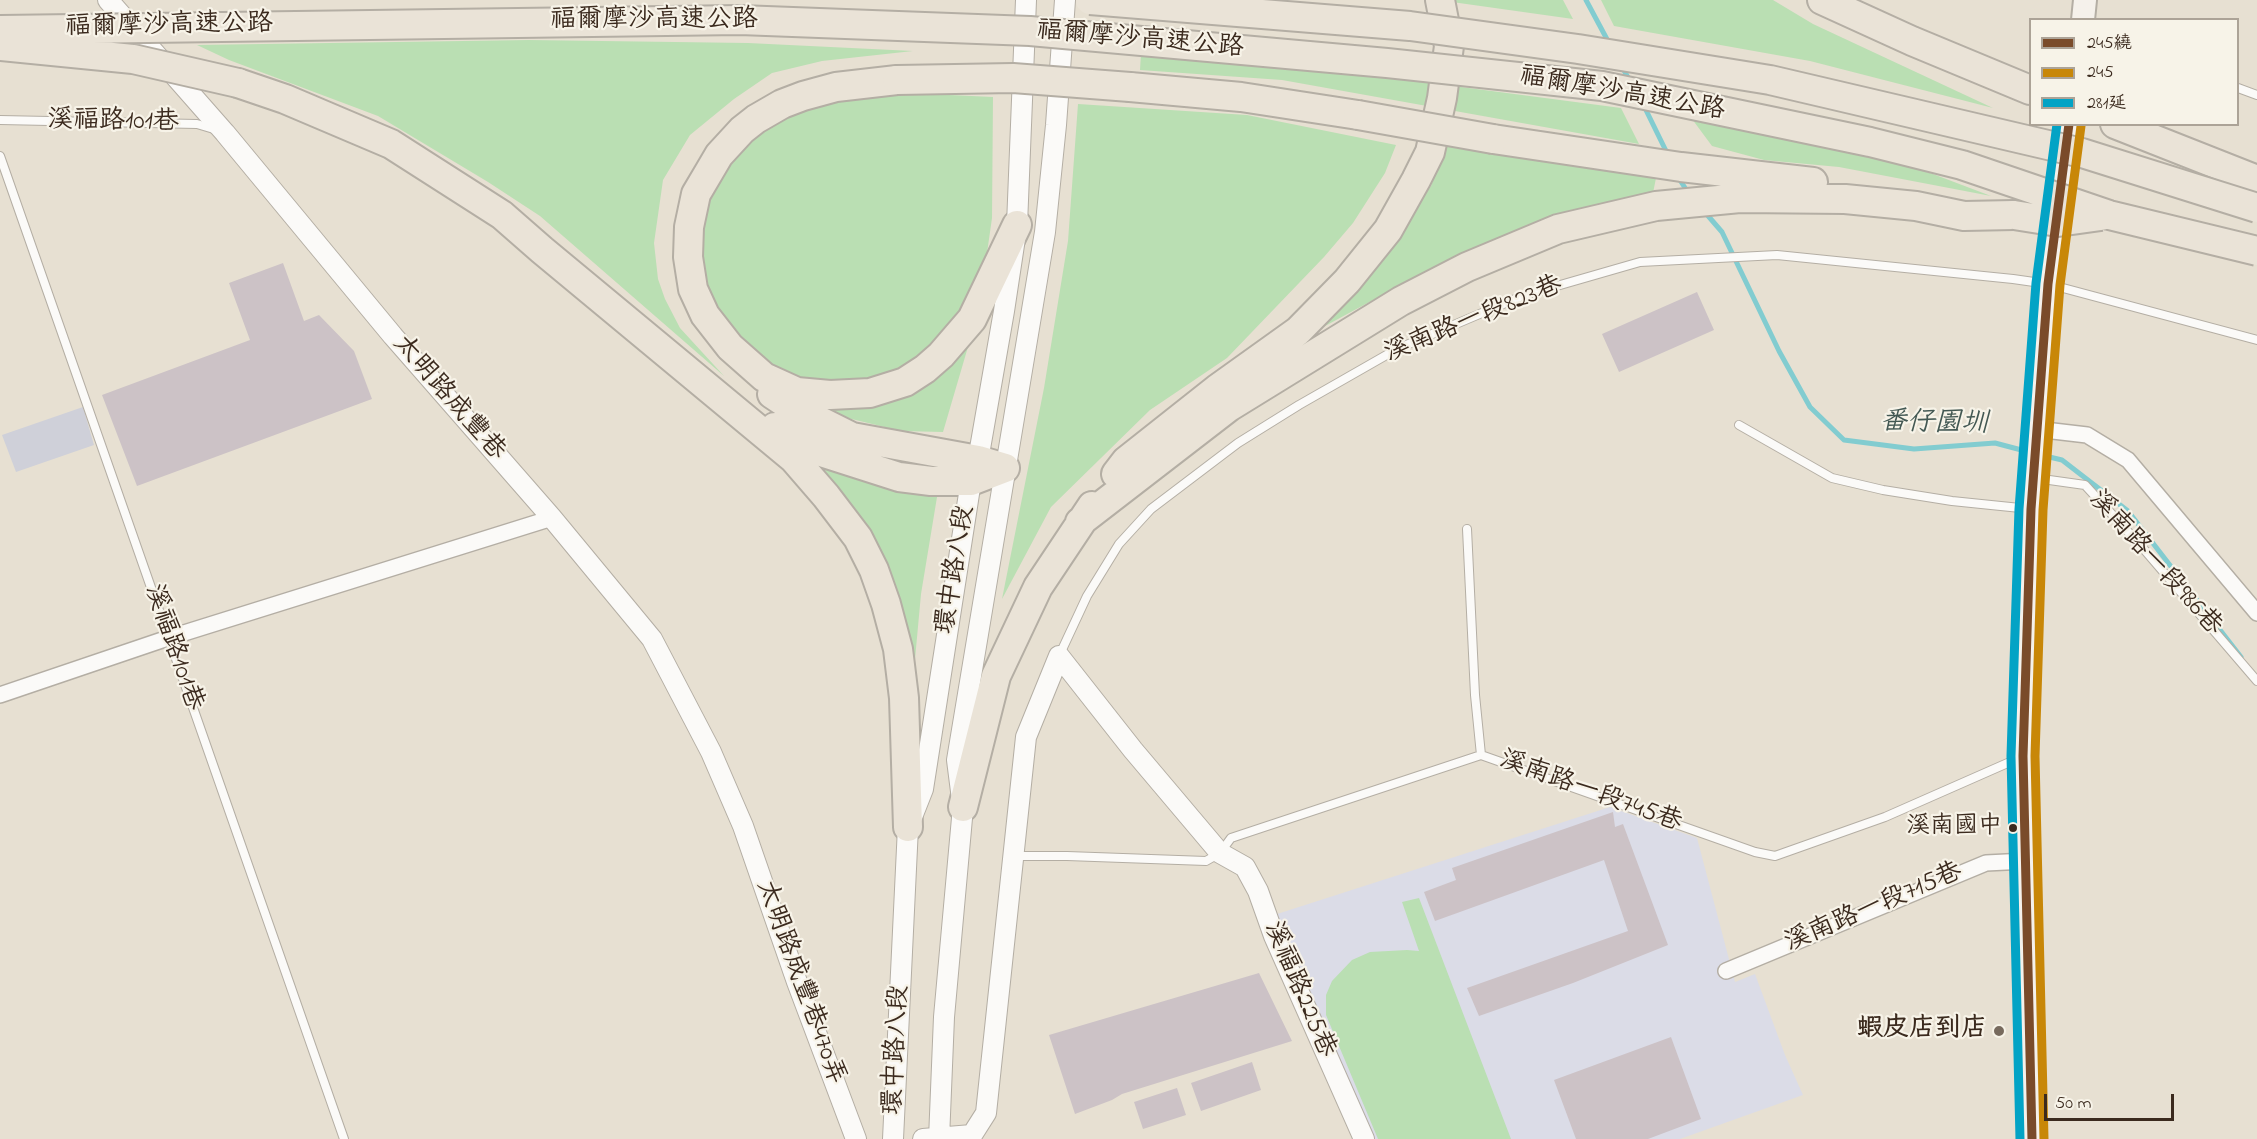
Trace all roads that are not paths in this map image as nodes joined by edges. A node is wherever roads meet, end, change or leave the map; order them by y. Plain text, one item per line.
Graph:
1 (108, 0) edge
2 (1026, 0) edge
3 (1065, 0) edge
4 (1090, 0) edge
5 (1440, 0) edge
6 (1822, 0) edge
7 (2085, 0) edge
8 (2083, 18) edge
9 (0, 30) edge
10 (0, 46) edge
11 (2025, 88) edge
12 (2239, 88) edge
13 (2257, 95) edge
14 (0, 120) edge
15 (2069, 126) edge
16 (2120, 126) edge
17 (225, 133) junction
18 (0, 156) edge
19 (2257, 180) edge
20 (2257, 208) edge
21 (2014, 214) junction
22 (2109, 215) junction
23 (1017, 225) junction
24 (2257, 251) edge
25 (2048, 284) junction
26 (705, 315) junction
27 (2257, 340) edge
28 (718, 396) junction
29 (1739, 425) dead end
30 (2036, 434) junction
31 (1005, 468) junction
32 (975, 470) junction
33 (2033, 475) junction
34 (2031, 509) junction
35 (552, 518) junction
36 (1080, 522) junction
37 (1467, 529) dead end
38 (2257, 613) edge
39 (168, 638) junction
40 (1059, 656) junction
41 (2257, 681) edge
42 (0, 695) edge
43 (1481, 755) junction
44 (2023, 756) junction
45 (963, 807) junction
46 (743, 826) joint
47 (908, 827) junction
48 (1220, 853) junction
49 (1012, 856) junction
50 (2026, 861) junction
51 (1726, 971) dead end
52 (972, 1137) edge
53 (344, 1139) edge
54 (856, 1139) edge
55 (893, 1139) edge
56 (934, 1139) edge
57 (1364, 1139) edge
58 (2032, 1139) edge

1 - 17 street, 太明路成豐巷
2 - 23 street, 環中路八段
3 - 31 street, 環中路八段
4 - 20 highway, 福爾摩沙高速公路, bridge
5 - 36 highway
6 - 11 highway
7 - 8 main road
9 - 22 highway, 福爾摩沙高速公路, bridge
10 - 28 highway, bridge
12 - 13 lane
14 - 17 lane, 溪福路101巷
15 - 25 main road
16 - 19 highway
17 - 35 street, 太明路成豐巷
18 - 39 lane, 溪福路101巷
21 - 22 highway, bridge
21 - 26 highway, bridge
21 - 36 highway
22 - 24 highway, 福爾摩沙高速公路, bridge
23 - 26 highway
23 - 32 street, 環中路八段
25 - 27 lane, 溪南路一段823巷
25 - 30 main road
25 - 40 lane, 溪南路一段823巷
26 - 32 highway
28 - 32 highway
28 - 47 highway
29 - 34 lane
30 - 33 main road
30 - 38 street
31 - 32 highway
31 - 45 street, 環中路八段
32 - 47 street, 環中路八段
33 - 34 main road
33 - 41 lane, 溪南路一段986巷
34 - 44 main road
35 - 39 street
35 - 46 street, 太明路成豐巷
36 - 45 highway
37 - 43 lane
39 - 42 street
39 - 53 lane, 溪福路101巷
40 - 48 street, 溪福路225巷
40 - 49 street
43 - 44 lane, 溪南路一段745巷
43 - 48 lane, 溪南路一段745巷
44 - 50 main road
45 - 56 street, 環中路八段
46 - 54 street, 太明路成豐巷470弄
47 - 55 street, 環中路八段
48 - 49 lane, 溪南路一段745巷
48 - 57 street, 溪福路225巷
49 - 52 street
50 - 51 street, 溪南路一段715巷
50 - 58 main road
52 - 56 street

